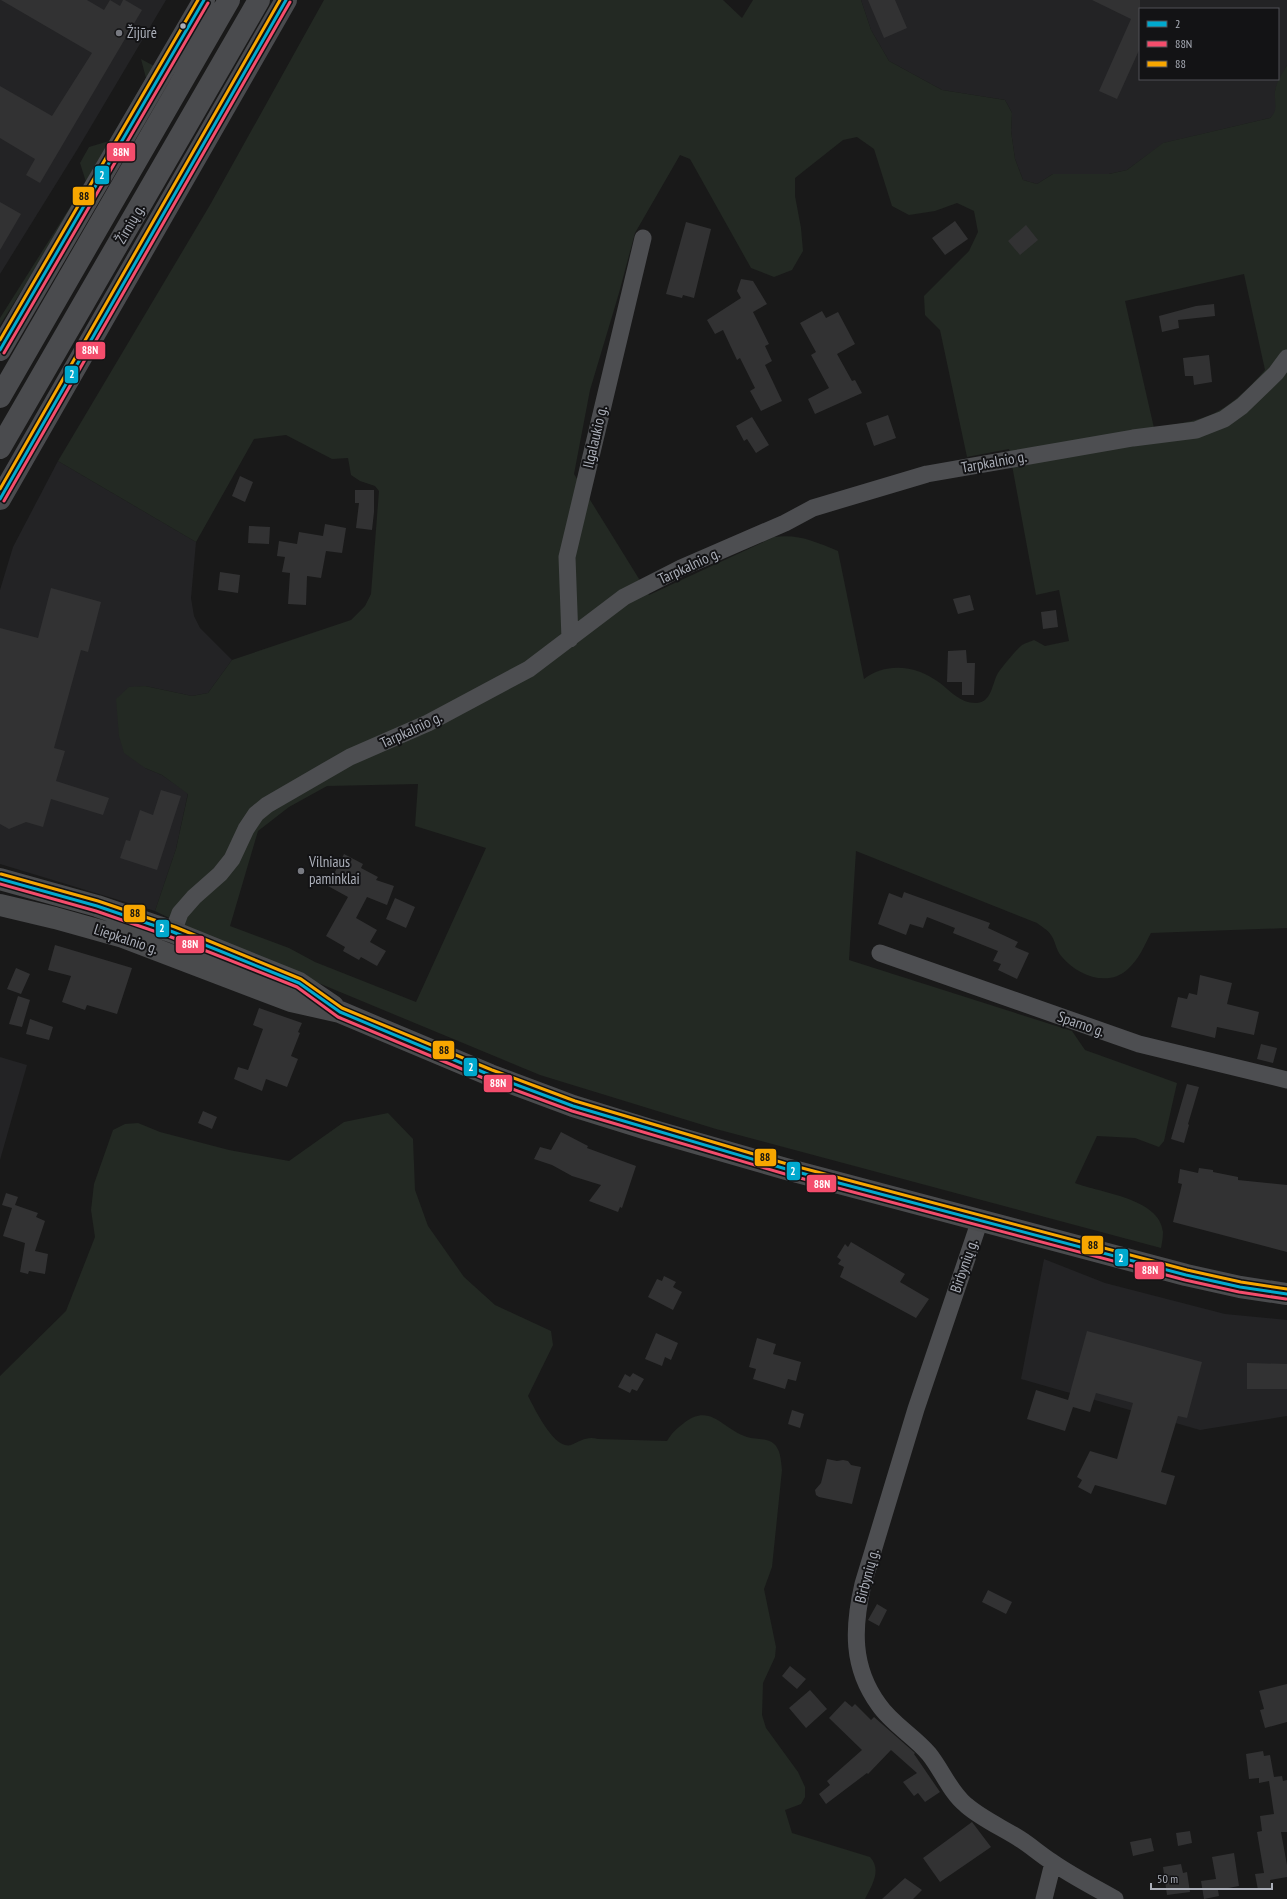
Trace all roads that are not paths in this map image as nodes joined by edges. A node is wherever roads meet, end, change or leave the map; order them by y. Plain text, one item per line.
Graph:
1 (204, 0) edge
2 (229, 0) edge
3 (259, 0) edge
4 (286, 0) edge
5 (643, 238) dead end
6 (0, 350) edge
7 (1287, 358) edge
8 (0, 397) edge
9 (0, 448) edge
10 (1, 500) edge
11 (570, 639) junction
12 (0, 879) edge
13 (0, 906) edge
14 (173, 932) junction
15 (880, 953) dead end
16 (340, 1012) junction
17 (1287, 1080) edge
18 (980, 1220) junction
19 (1287, 1294) edge
20 (1053, 1863) junction
21 (1044, 1899) edge
22 (1115, 1899) edge

1 - 6 highway
2 - 8 highway, Žirnių g.
3 - 9 highway, Žirnių g.
4 - 10 highway
5 - 11 street, Ilgalaukio g.
7 - 11 street, Tarpkalnio g.
11 - 14 street, Tarpkalnio g.
12 - 14 main road, Liepkalnio g.
13 - 16 main road, Liepkalnio g.
14 - 16 main road, Liepkalnio g.
15 - 17 street, Sparno g.
16 - 18 main road, Liepkalnio g.
18 - 19 main road, Liepkalnio g.
18 - 20 street, Birbynių g.
20 - 21 street
20 - 22 street, Birbynių g.

